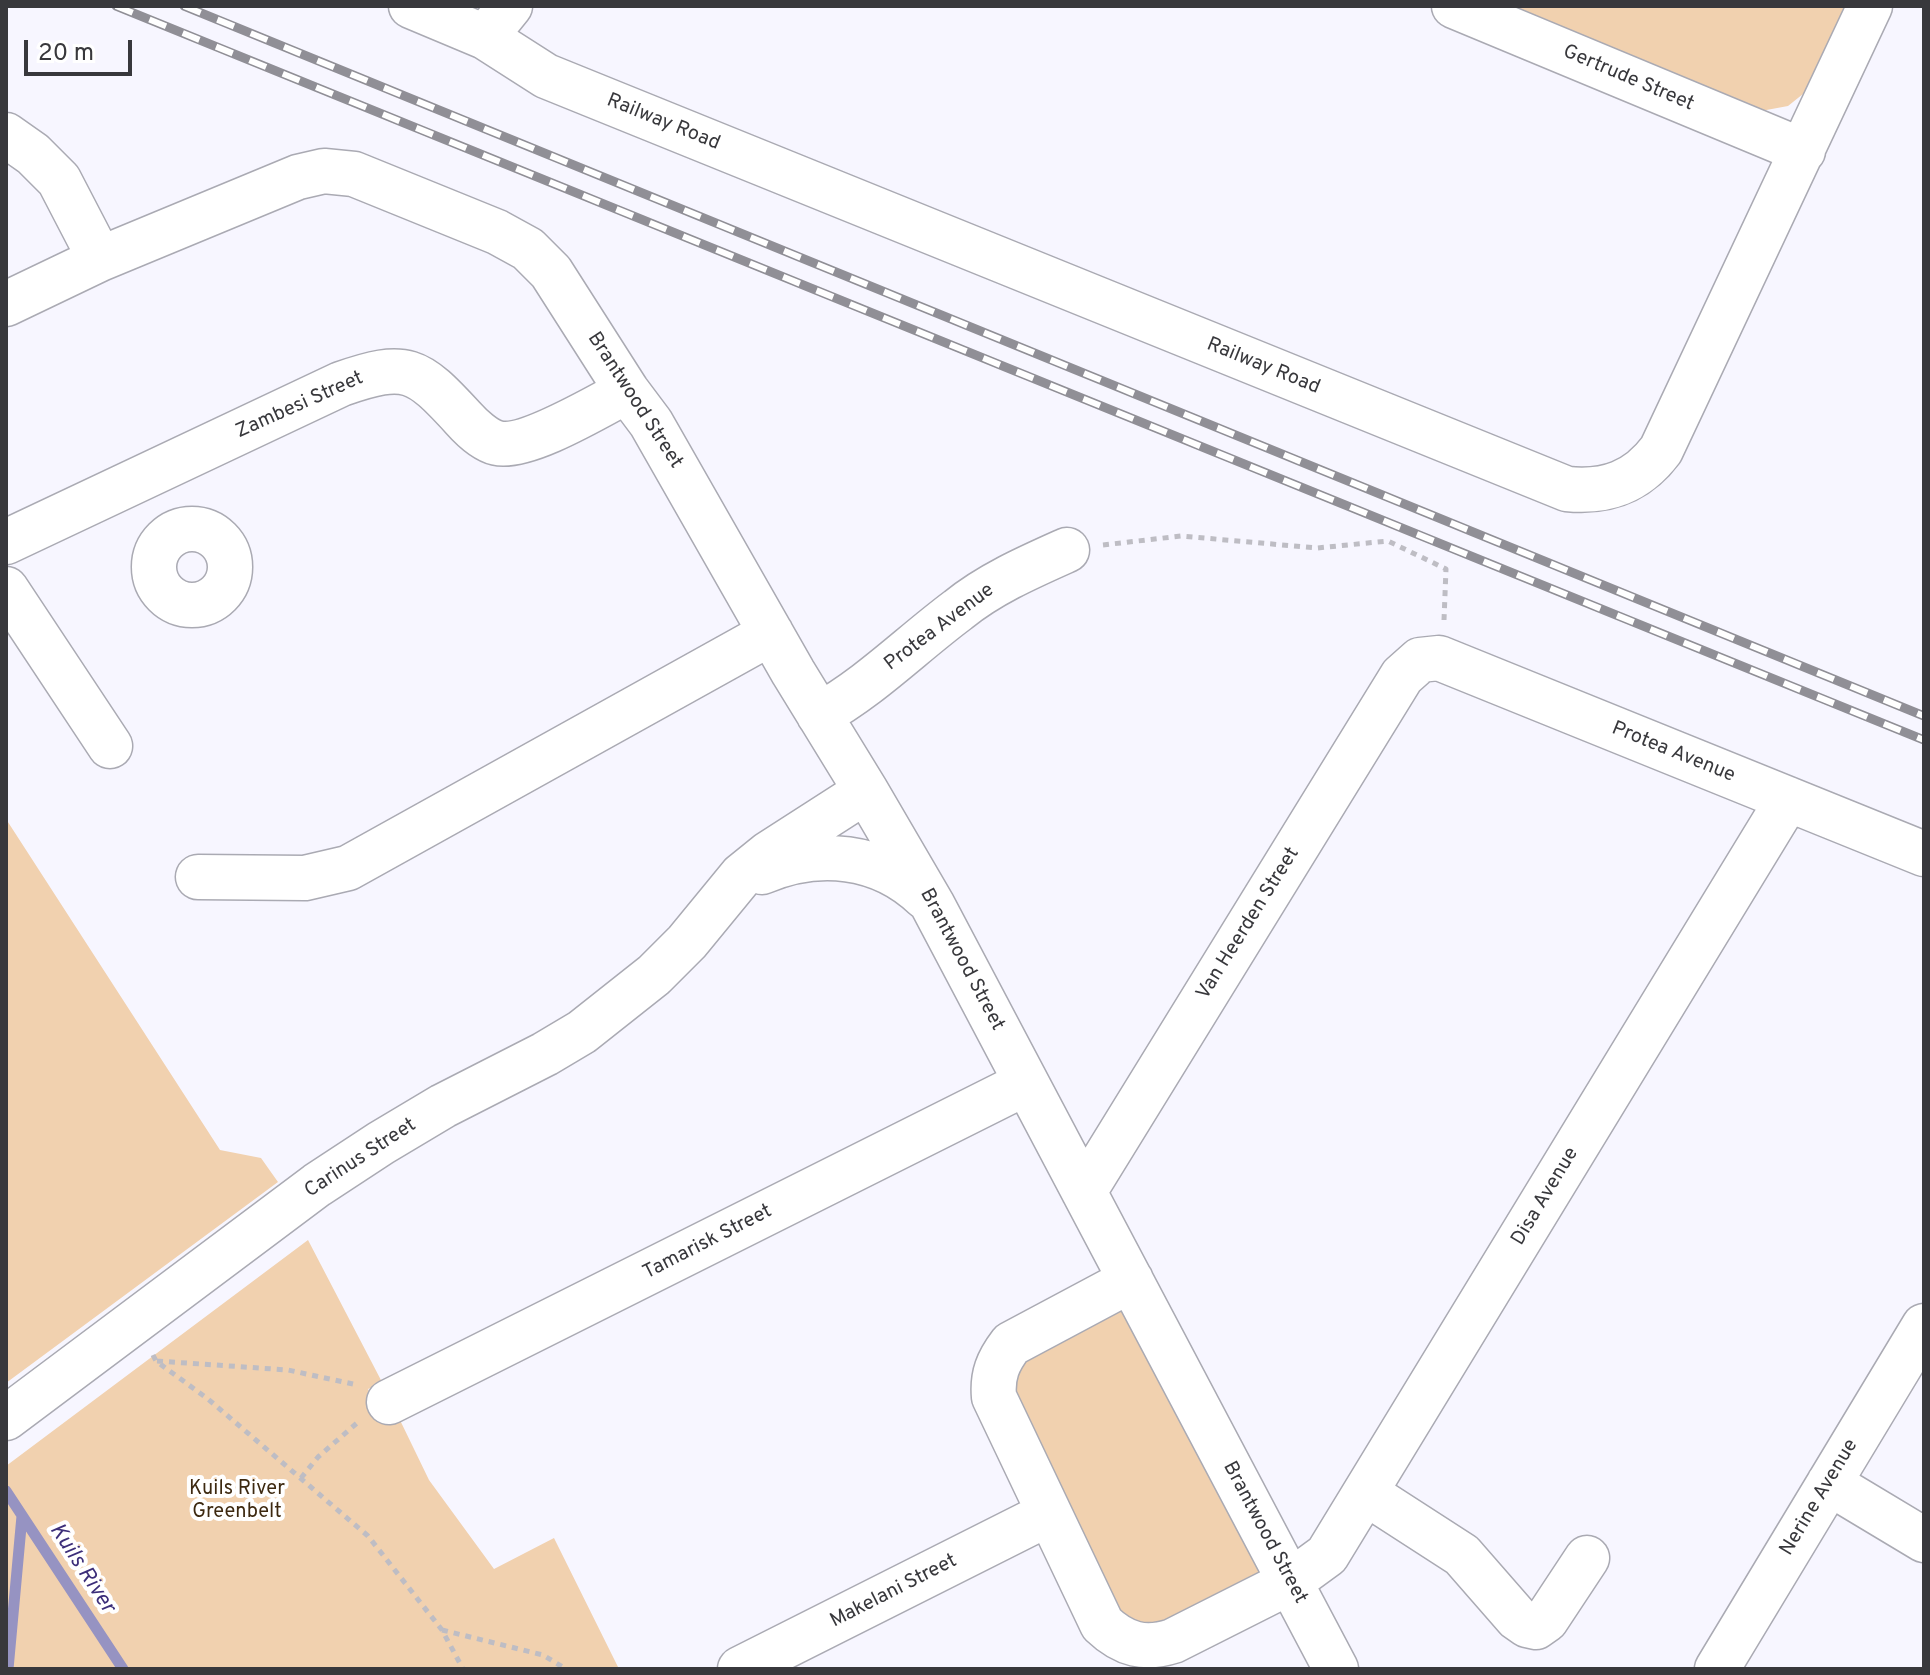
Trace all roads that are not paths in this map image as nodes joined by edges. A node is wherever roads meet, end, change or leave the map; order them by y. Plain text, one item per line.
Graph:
1 (411, 6) edge
2 (1454, 6) edge
3 (1870, 6) edge
4 (497, 21) edge
5 (6, 135) edge
6 (1803, 151) junction
7 (100, 259) junction
8 (6, 304) edge
9 (627, 391) junction
10 (153, 474) junction
11 (177, 532) dead end
12 (6, 542) edge
13 (1067, 550) road end
14 (6, 589) edge
15 (771, 633) junction
16 (1429, 659) joint
17 (819, 715) junction
18 (110, 746) dead end
19 (866, 791) junction
20 (1788, 799) junction
21 (1924, 854) edge
22 (198, 877) dead end
23 (932, 904) junction
24 (717, 907) junction
25 (1026, 1083) junction
26 (1084, 1192) junction
27 (1131, 1280) junction
28 (1924, 1326) edge
29 (389, 1402) road end
30 (6, 1418) edge
31 (1829, 1483) junction
32 (1366, 1493) junction
33 (1048, 1514) junction
34 (1924, 1540) edge
35 (1587, 1558) dead end
36 (1290, 1582) junction
37 (740, 1669) edge
38 (1336, 1669) edge
39 (1717, 1669) edge

1 - 4 street, Railway Road
2 - 6 street, Gertrude Street
3 - 6 street, Railway Road
4 - 6 street, Railway Road
5 - 7 street
7 - 8 street, Brantwood Street
7 - 9 street, Brantwood Street
9 - 10 street, Zambesi Street
9 - 15 street, Brantwood Street
10 - 11 street
10 - 12 street, Zambesi Street
13 - 17 street, Protea Avenue
14 - 18 street
15 - 17 street, Brantwood Street
15 - 22 street
16 - 20 street, Protea Avenue
16 - 26 street, Van Heerden Street
17 - 19 street, Brantwood Street
19 - 23 street, Brantwood Street
19 - 24 street, Carinus Street
20 - 21 street, Protea Avenue
20 - 32 street, Disa Avenue
23 - 24 street, Carinus Street
23 - 25 street, Brantwood Street
24 - 30 street, Carinus Street
25 - 26 street, Brantwood Street
25 - 29 street, Tamarisk Street
26 - 27 street, Brantwood Street
27 - 33 street
27 - 36 street, Brantwood Street
28 - 31 street, Nerine Avenue
31 - 34 street
31 - 39 street, Nerine Avenue
32 - 35 street
32 - 36 street, Disa Avenue
33 - 36 street
33 - 37 street, Makelani Street
36 - 38 street, Brantwood Street

